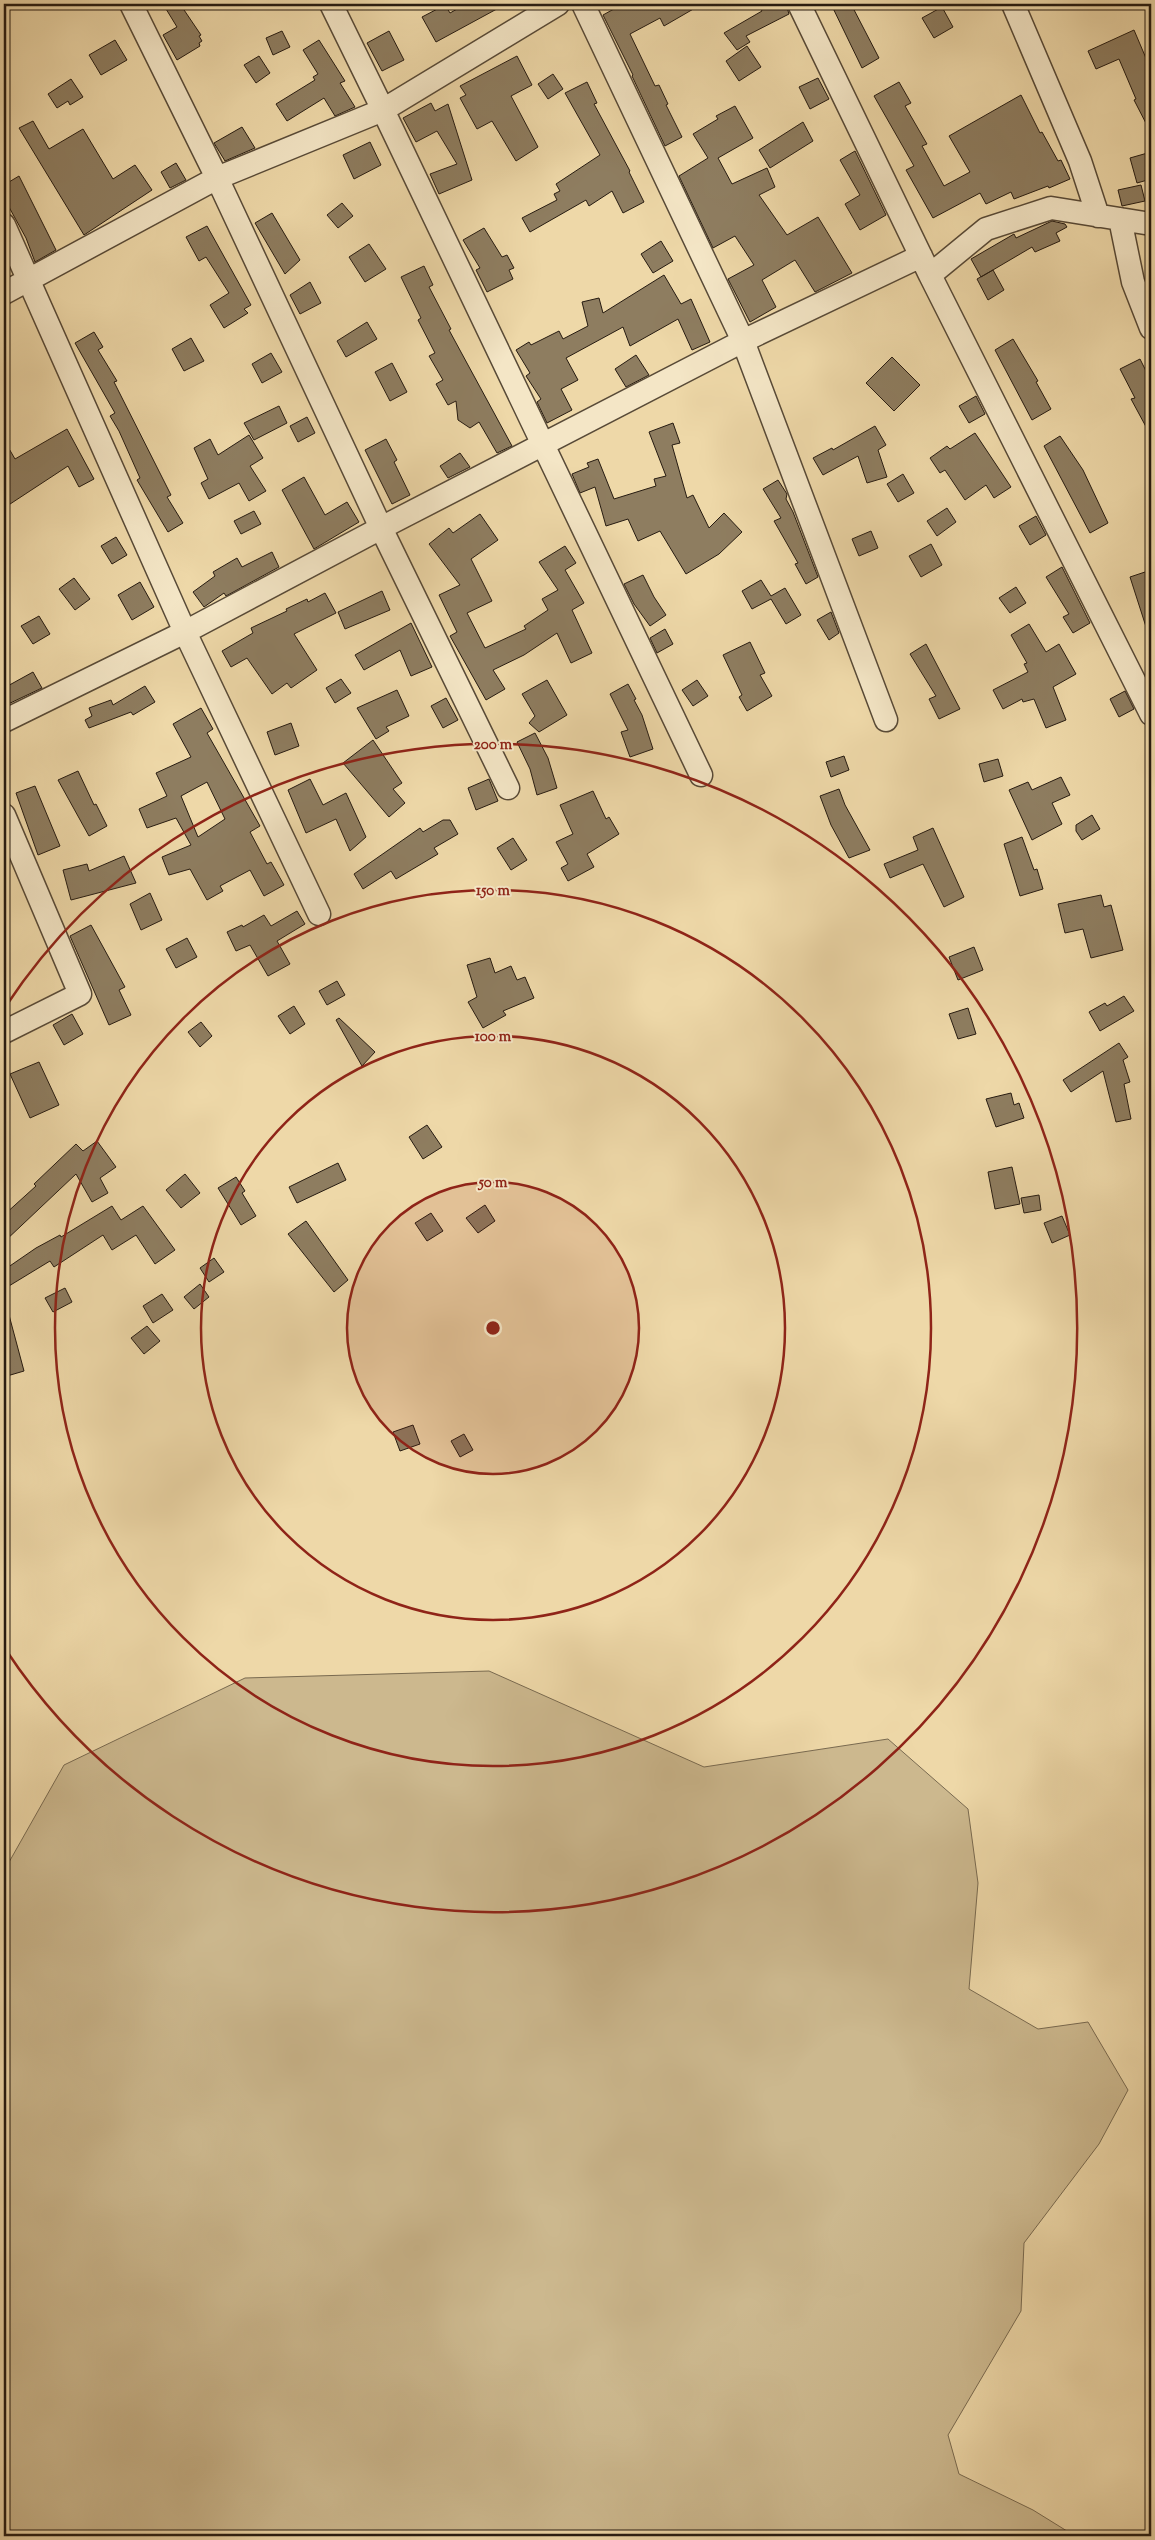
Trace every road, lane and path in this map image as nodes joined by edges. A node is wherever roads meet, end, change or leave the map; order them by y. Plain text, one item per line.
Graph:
1 (131, 4) edge
2 (331, 4) edge
3 (558, 4) edge
4 (583, 4) edge
5 (799, 4) edge
6 (1013, 4) edge
7 (383, 110) junction
8 (217, 178) junction
9 (1098, 216) junction
10 (1120, 219) junction
11 (1151, 224) edge
12 (4, 225) edge
13 (926, 266) junction
14 (30, 279) junction
15 (4, 294) edge
16 (1151, 328) edge
17 (743, 341) junction
18 (544, 444) junction
19 (380, 528) junction
20 (185, 632) junction
21 (1151, 714) edge
22 (886, 720) dead end
23 (4, 721) edge
24 (701, 775) dead end
25 (508, 788) dead end
26 (4, 815) edge
27 (319, 914) dead end
28 (4, 1032) edge

1 - 8 street
2 - 7 street
3 - 7 street
4 - 17 street
5 - 13 street
6 - 9 street
7 - 8 street
7 - 18 street
8 - 14 street
8 - 19 street
9 - 10 street
9 - 13 street
10 - 11 street
10 - 16 street
12 - 14 street
13 - 17 street
13 - 21 street
14 - 15 street
14 - 20 street
17 - 18 street
17 - 22 street
18 - 19 street
18 - 24 street
19 - 20 street
19 - 25 street
20 - 23 street
20 - 27 street
26 - 28 street

